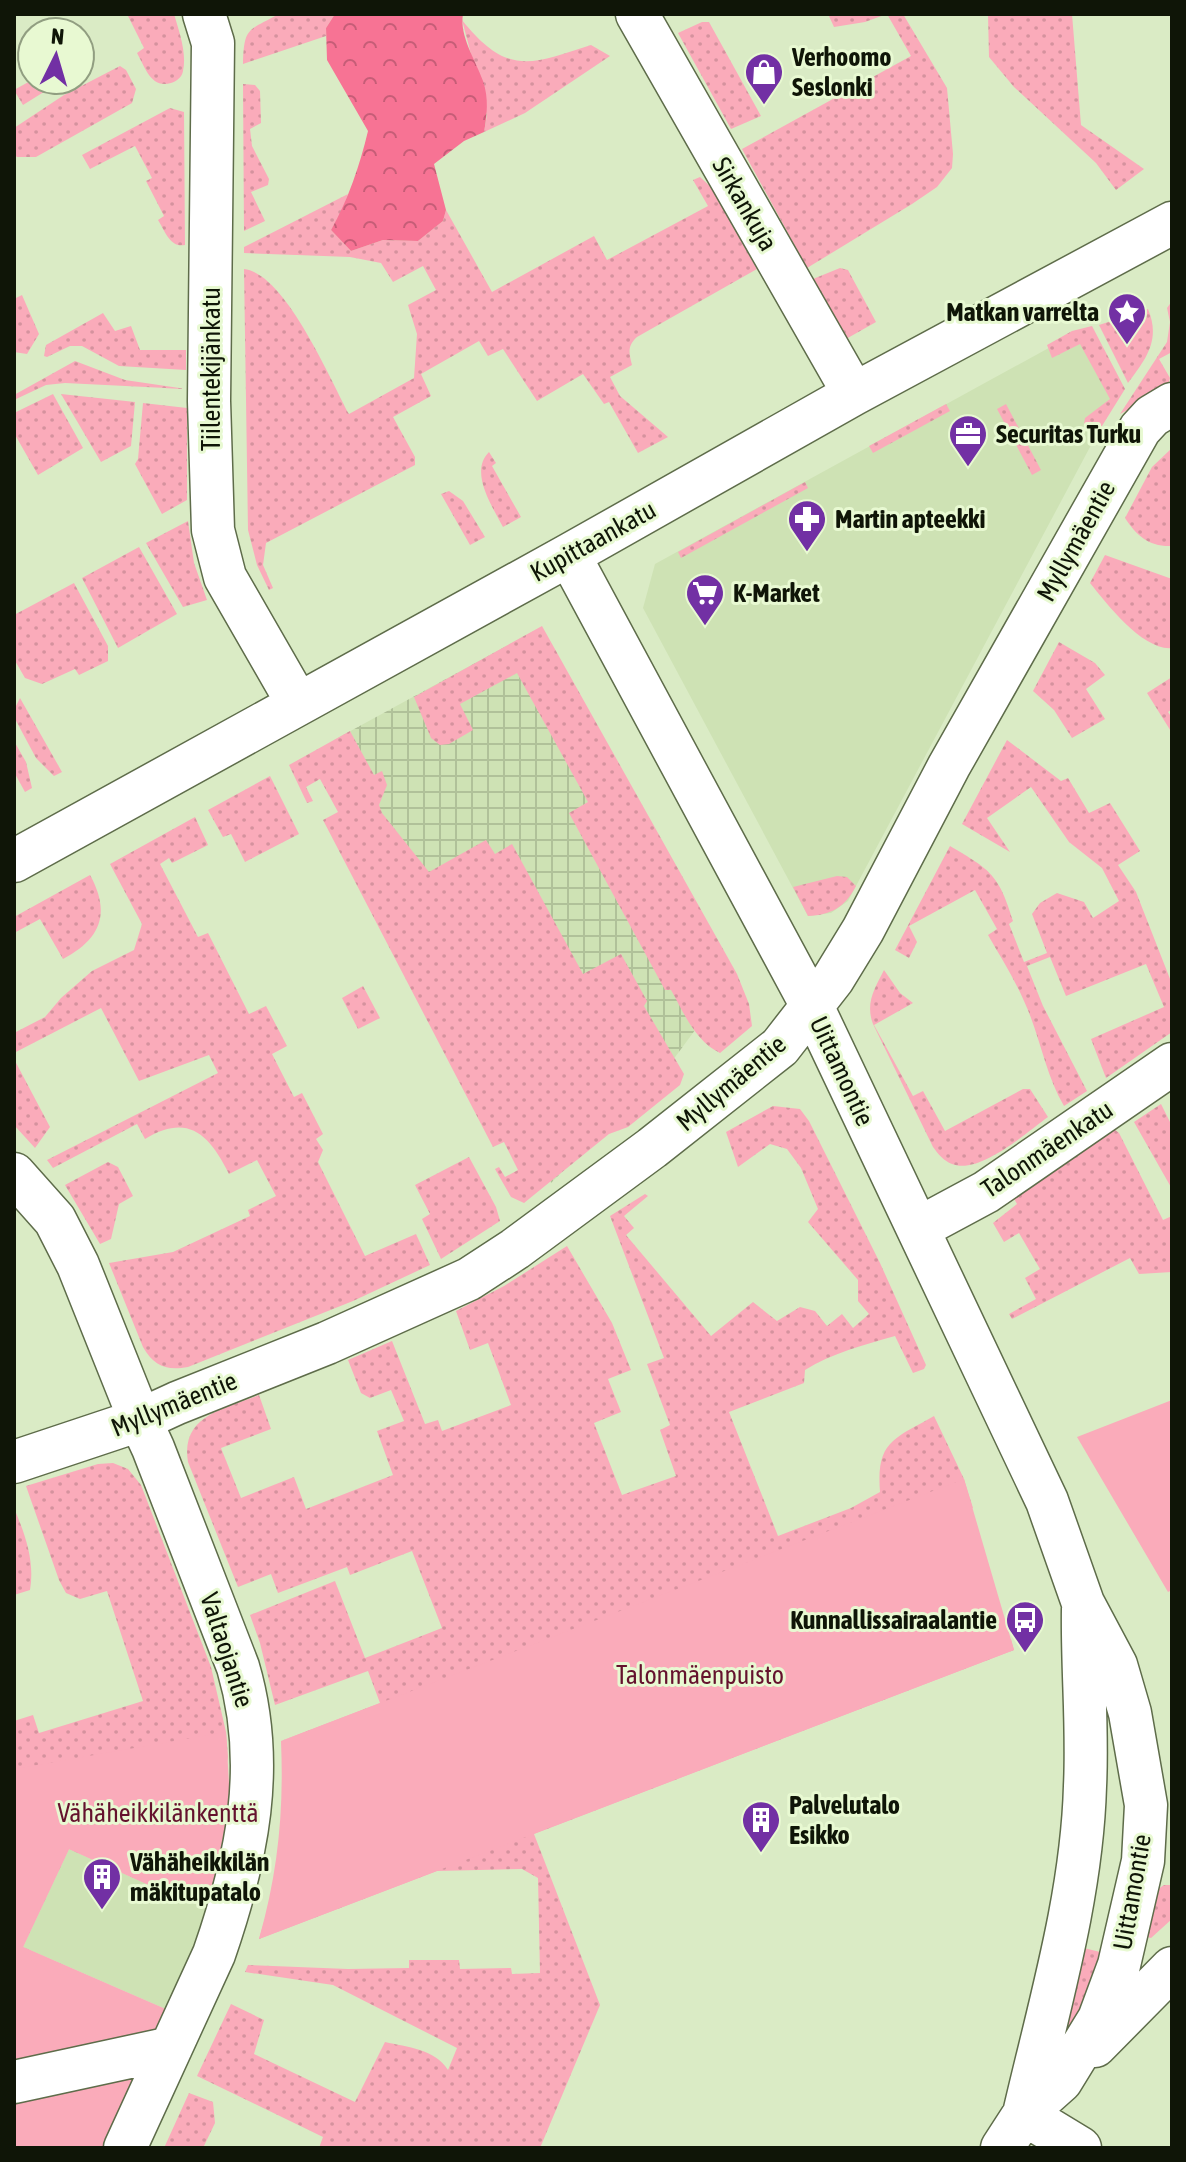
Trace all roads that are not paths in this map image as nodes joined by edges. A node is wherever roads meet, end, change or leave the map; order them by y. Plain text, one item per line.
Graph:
1 (204, 14) edge
2 (637, 14) edge
3 (1172, 223) edge
4 (854, 394) junction
5 (1172, 404) edge
6 (569, 555) junction
7 (298, 704) junction
8 (14, 861) edge
9 (813, 1008) junction
10 (1172, 1064) edge
11 (14, 1174) edge
12 (919, 1228) junction
13 (140, 1420) junction
14 (14, 1462) edge
15 (1083, 1603) junction
16 (1159, 1806) edge
17 (1081, 1837) junction
18 (1158, 1863) edge
19 (1172, 1968) edge
20 (171, 2048) junction
21 (1061, 2081) junction
22 (14, 2082) edge
23 (1013, 2131) edge
24 (125, 2148) edge
25 (1080, 2148) edge

1 - 7 street, Tiilentekijänkatu
2 - 4 street, Sirkankuja
3 - 4 street, Kupittaankatu
4 - 6 street, Kupittaankatu
5 - 9 street, Myllymäentie
6 - 7 street, Kupittaankatu
6 - 9 street, Uittamontie
7 - 8 street, Kupittaankatu
9 - 12 street, Uittamontie
9 - 13 street, Myllymäentie
10 - 12 street, Talonmäenkatu
11 - 13 street, Valtaojantie
12 - 15 street, Uittamontie
13 - 14 street, Myllymäentie
13 - 20 street, Valtaojantie
15 - 16 street, Uittamontie
15 - 17 street, Uittamontie
16 - 17 street
16 - 18 street, Uittamontie
17 - 18 street
17 - 23 street, Uittamontie
18 - 21 street, Uittamontie
19 - 21 street
20 - 22 street
20 - 24 street, Valtaojantie
21 - 23 street, Uittamontie
23 - 25 street

